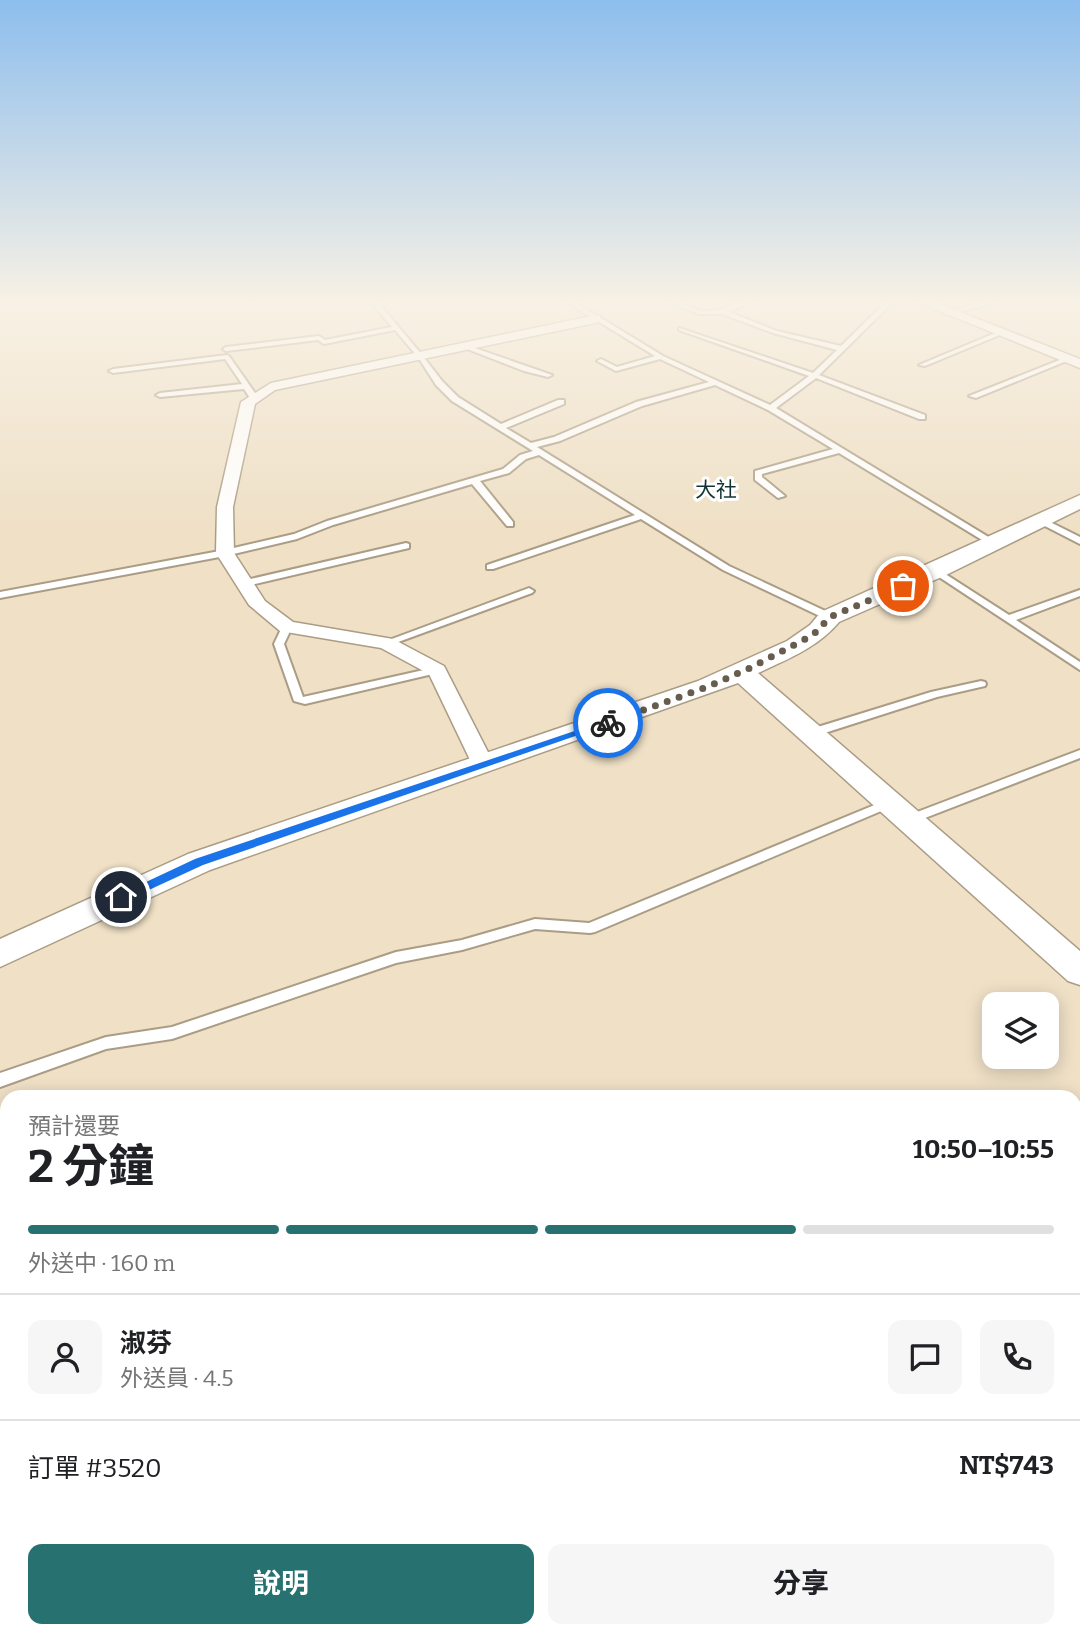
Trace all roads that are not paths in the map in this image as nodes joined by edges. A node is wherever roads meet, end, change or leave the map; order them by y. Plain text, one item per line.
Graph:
1 (241, 377) edge
2 (317, 377) edge
3 (435, 377) edge
4 (703, 377) edge
5 (813, 377) edge
6 (814, 377) edge
7 (1028, 377) edge
8 (714, 383) junction
9 (251, 391) junction
10 (160, 395) dead end
11 (972, 396) dead end
12 (561, 402) dead end
13 (771, 408) junction
14 (922, 418) dead end
15 (501, 427) junction
16 (530, 446) junction
17 (840, 450) junction
18 (541, 452) junction
19 (474, 480) junction
20 (781, 496) dead end
21 (1080, 501) edge
22 (640, 516) junction
23 (1042, 521) junction
24 (510, 524) dead end
25 (1080, 541) edge
26 (995, 544) junction
27 (406, 546) dead end
28 (225, 553) junction
29 (490, 567) dead end
30 (936, 571) junction
31 (246, 583) junction
32 (529, 591) dead end
33 (1080, 593) edge
34 (0, 595) edge
35 (830, 617) junction
36 (1009, 619) junction
37 (287, 627) junction
38 (386, 643) junction
39 (1080, 667) edge
40 (437, 670) junction
41 (740, 671) junction
42 (981, 684) dead end
43 (812, 733) junction
44 (1080, 754) edge
45 (483, 764) junction
46 (898, 811) junction
47 (0, 954) edge
48 (1080, 971) edge
49 (0, 1080) edge

1 - 9 lane
2 - 9 street
3 - 15 lane
4 - 8 lane
5 - 13 lane
6 - 14 lane
7 - 11 lane
8 - 13 lane
8 - 16 lane
9 - 10 lane
9 - 28 street
12 - 15 lane
13 - 17 lane
15 - 16 lane
16 - 18 lane
17 - 20 lane
17 - 26 lane
18 - 19 lane
18 - 22 lane
19 - 24 lane
19 - 28 lane
21 - 23 street
22 - 29 lane
22 - 35 lane
23 - 25 lane
23 - 26 street
26 - 30 street
27 - 31 lane
28 - 31 street
28 - 34 lane
30 - 35 street
30 - 36 lane
31 - 37 street
32 - 38 lane
33 - 36 lane
35 - 41 street
36 - 39 lane
37 - 38 street
37 - 40 lane
38 - 40 street
40 - 45 street
41 - 43 street
41 - 45 street
42 - 43 lane
43 - 46 street
44 - 46 lane
45 - 47 street
46 - 48 street
46 - 49 lane

